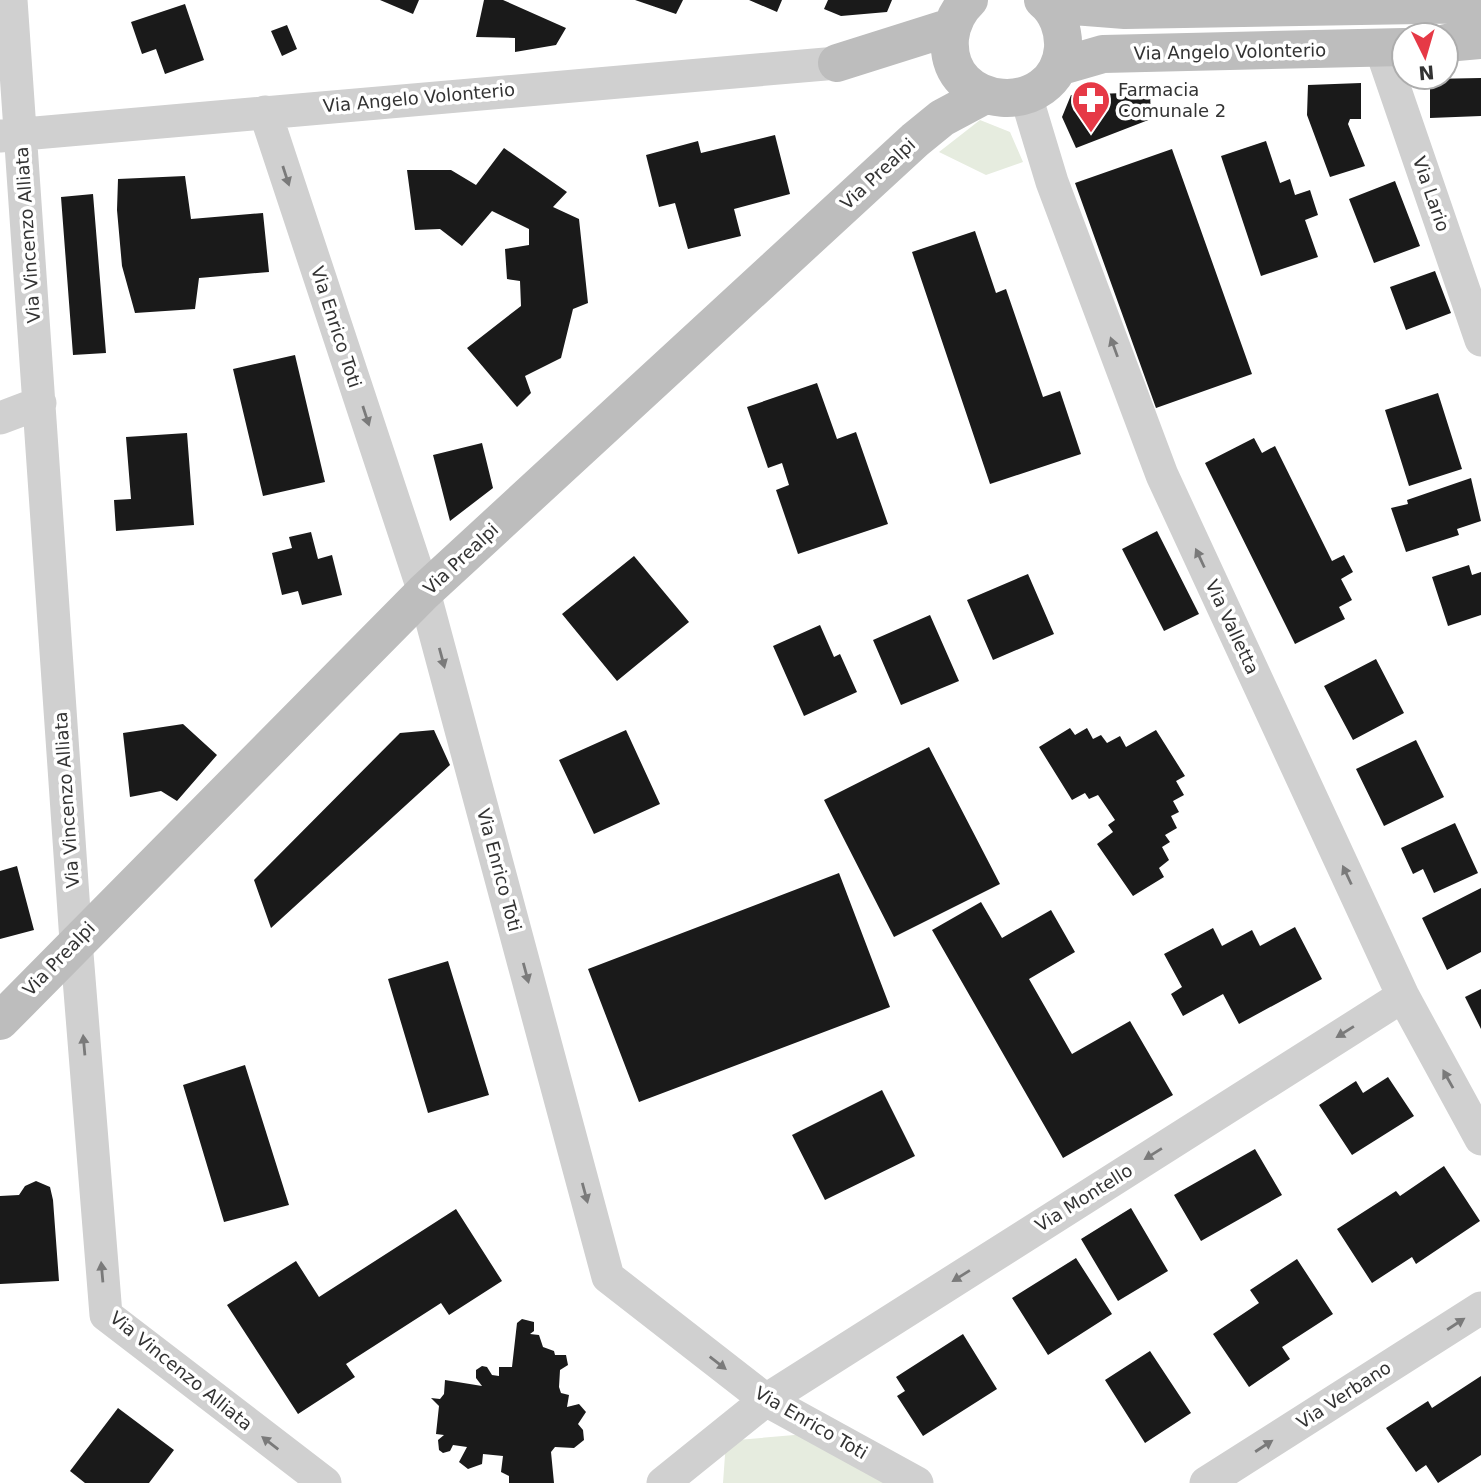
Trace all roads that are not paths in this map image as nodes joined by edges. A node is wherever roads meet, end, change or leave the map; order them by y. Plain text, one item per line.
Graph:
1 (11, 0) edge
2 (1045, 2) edge
3 (1481, 4) edge
4 (1481, 40) edge
5 (1460, 42) edge
6 (1390, 48) edge
7 (963, 51) edge
8 (837, 63) joint
9 (1058, 67) junction
10 (1406, 91) edge
11 (1026, 96) junction
12 (265, 112) junction
13 (10, 136) edge
14 (1481, 340) edge
15 (40, 403) junction
16 (0, 418) edge
17 (424, 592) junction
18 (76, 941) junction
19 (1403, 996) junction
20 (0, 1021) edge
21 (1481, 1139) edge
22 (1481, 1308) edge
23 (766, 1399) junction
24 (325, 1483) edge
25 (663, 1483) edge
26 (917, 1483) edge
27 (1206, 1483) edge

1 - 13 street, Via Vincenzo Alliata
2 - 3 street
2 - 9 street
4 - 5 street
6 - 9 street, Via Angelo Volonterio
7 - 8 street, Via Angelo Volonterio
7 - 11 street
7 - 17 street, Via Prealpi
8 - 12 street, Via Angelo Volonterio
9 - 11 street
10 - 14 street, Via Lario
19 -> 11 street, Via Valletta
12 - 13 street, Via Angelo Volonterio
12 -> 17 street, Via Enrico Toti
13 - 15 street, Via Vincenzo Alliata
15 - 16 street
15 - 18 street, Via Vincenzo Alliata
17 - 18 street, Via Prealpi
17 -> 23 street, Via Enrico Toti
18 - 20 street, Via Prealpi
24 -> 18 street, Via Vincenzo Alliata
21 -> 19 street, Via Valletta
19 -> 23 street, Via Montello
27 -> 22 street, Via Verbano
23 - 25 street, Via Montello
23 - 26 street, Via Enrico Toti

